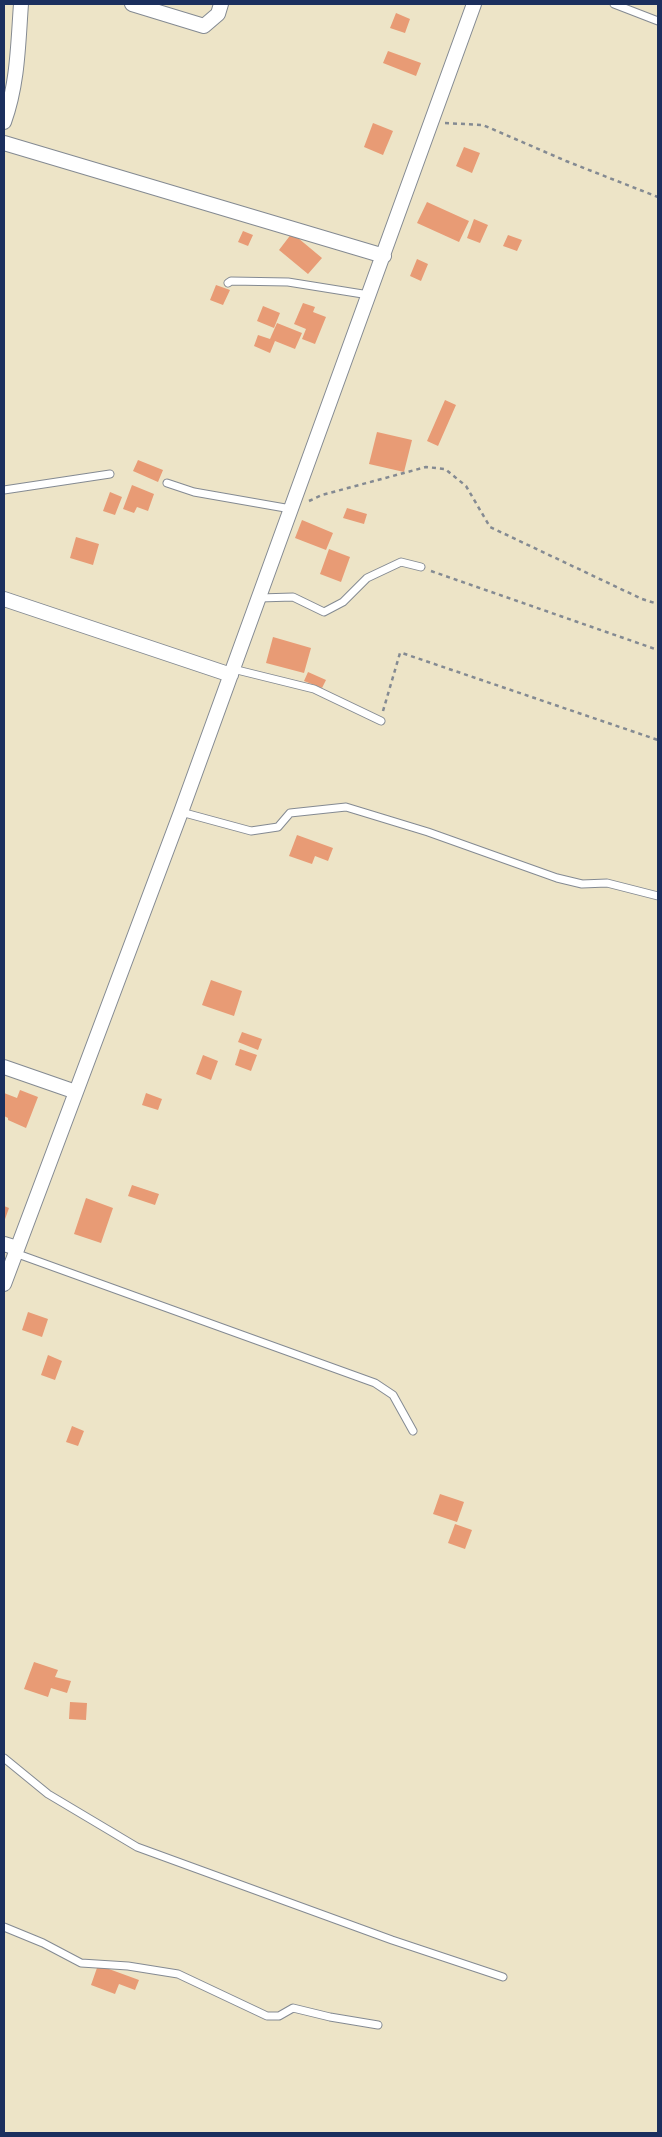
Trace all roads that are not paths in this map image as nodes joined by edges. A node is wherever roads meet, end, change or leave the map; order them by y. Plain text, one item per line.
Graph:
1 (21, 4) edge
2 (132, 4) edge
3 (221, 4) edge
4 (474, 4) edge
5 (614, 4) edge
6 (658, 21) edge
7 (4, 122) edge
8 (4, 143) edge
9 (384, 256) junction
10 (228, 283) dead end
11 (370, 295) junction
12 (110, 474) dead end
13 (167, 483) dead end
14 (4, 490) edge
15 (292, 509) junction
16 (421, 567) road end
17 (259, 598) junction
18 (4, 599) edge
19 (232, 672) junction
20 (381, 721) road end
21 (181, 812) junction
22 (658, 896) edge
23 (4, 1067) edge
24 (76, 1092) junction
25 (4, 1244) edge
26 (16, 1251) junction
27 (4, 1284) edge
28 (413, 1431) dead end
29 (4, 1758) edge
30 (4, 1927) edge
31 (503, 1978) dead end
32 (378, 2025) dead end

1 - 7 street
2 - 3 street
4 - 9 street
5 - 6 lane
8 - 9 street
9 - 11 street
10 - 11 lane
11 - 15 street
12 - 14 lane
13 - 15 lane
15 - 17 street
16 - 17 lane
17 - 19 street
18 - 19 street
19 - 20 lane
19 - 21 street
21 - 22 lane
21 - 24 street
23 - 24 street
24 - 26 street
25 - 26 street
26 - 27 street
26 - 28 lane
29 - 31 lane
30 - 32 lane

